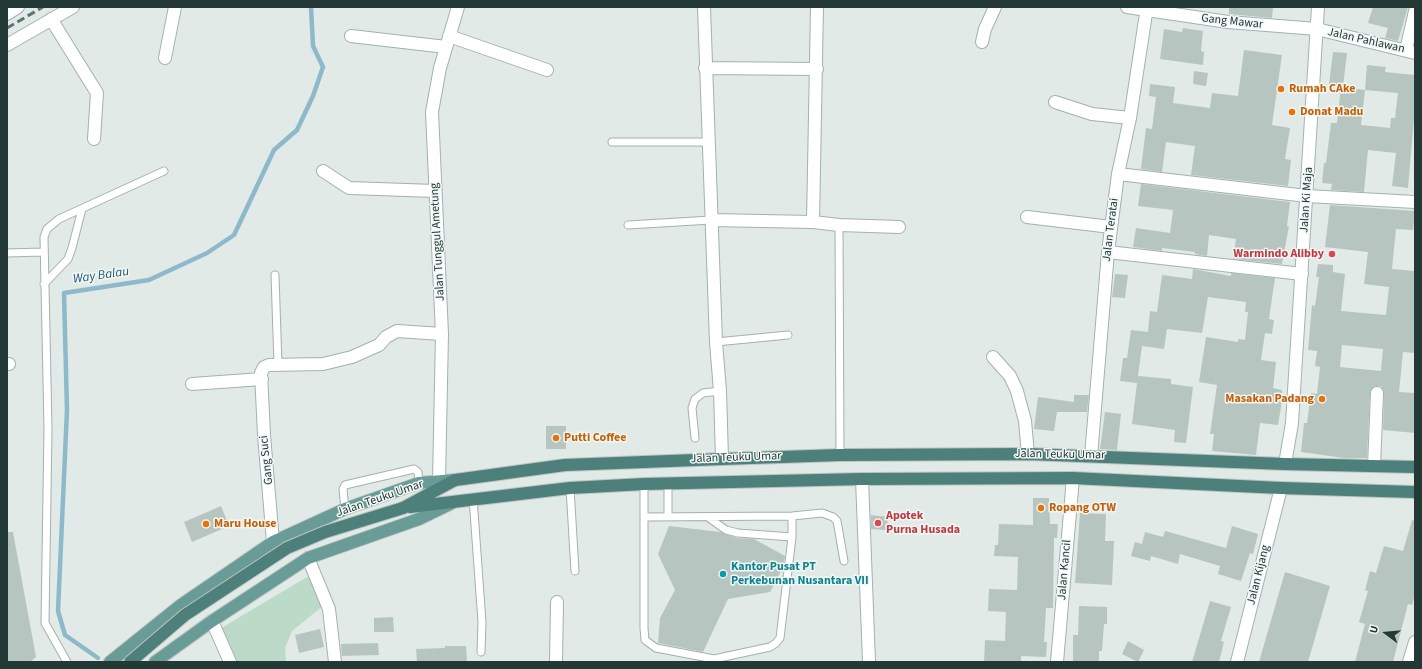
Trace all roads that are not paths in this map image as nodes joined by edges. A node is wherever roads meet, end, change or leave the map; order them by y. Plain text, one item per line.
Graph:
1 (18, 7) edge
2 (73, 7) edge
3 (175, 7) edge
4 (458, 7) edge
5 (704, 7) edge
6 (817, 7) edge
7 (995, 7) edge
8 (1126, 7) edge
9 (1318, 7) edge
10 (1147, 9) edge
11 (1415, 11) edge
12 (7, 14) edge
13 (51, 19) junction
14 (1317, 29) junction
15 (351, 36) dead end
16 (447, 42) junction
17 (982, 42) dead end
18 (7, 45) edge
19 (1411, 52) edge
20 (165, 58) dead end
21 (705, 68) junction
22 (817, 69) junction
23 (547, 70) dead end
24 (1055, 102) dead end
25 (1130, 118) junction
26 (94, 139) dead end
27 (612, 142) dead end
28 (708, 142) junction
29 (164, 171) dead end
30 (322, 171) dead end
31 (1118, 174) junction
32 (435, 191) junction
33 (1307, 196) junction
34 (1415, 202) edge
35 (82, 208) junction
36 (1027, 217) dead end
37 (711, 220) junction
38 (813, 222) junction
39 (838, 225) junction
40 (628, 226) dead end
41 (899, 227) dead end
42 (1111, 227) junction
43 (43, 252) junction
44 (1108, 252) junction
45 (7, 253) edge
46 (275, 274) dead end
47 (1302, 274) junction
48 (44, 284) junction
49 (442, 334) junction
50 (788, 335) dead end
51 (716, 342) junction
52 (993, 357) dead end
53 (278, 365) junction
54 (262, 379) junction
55 (192, 384) dead end
56 (720, 391) junction
57 (1377, 393) dead end
58 (695, 438) dead end
59 (1028, 454) junction
60 (840, 455) junction
61 (1091, 456) junction
62 (722, 459) junction
63 (1285, 464) junction
64 (1374, 466) junction
65 (1415, 467) edge
66 (1073, 478) junction
67 (862, 479) junction
68 (420, 484) junction
69 (644, 484) junction
70 (668, 484) junction
71 (438, 486) junction
72 (570, 488) junction
73 (1281, 488) junction
74 (1415, 492) edge
75 (473, 498) junction
76 (457, 501) junction
77 (403, 508) junction
78 (345, 509) junction
79 (792, 516) junction
80 (645, 517) junction
81 (668, 517) junction
82 (709, 518) junction
83 (792, 537) junction
84 (273, 542) junction
85 (308, 558) junction
86 (844, 561) dead end
87 (575, 571) dead end
88 (557, 602) dead end
89 (212, 621) junction
90 (135, 641) junction
91 (1415, 642) edge
92 (481, 652) dead end
93 (65, 661) edge
94 (110, 662) edge
95 (130, 662) edge
96 (136, 662) edge
97 (155, 662) edge
98 (230, 662) edge
99 (335, 662) edge
100 (556, 662) edge
101 (869, 662) edge
102 (1057, 662) edge
103 (1237, 662) edge
104 (1409, 662) edge

1 - 12 street
2 - 13 street
3 - 20 street
4 - 16 street, Jalan Tunggul Ametung
5 - 21 street
6 - 22 street
7 - 17 street
8 - 10 street, Gang Mawar
9 - 14 street, Jalan Ki Maja
10 - 14 street, Gang Mawar
10 - 25 street, Jalan Teratai
11 - 19 street
13 - 18 street
13 - 26 street
14 - 19 street, Jalan Pahlawan
14 - 33 street, Jalan Ki Maja
15 - 16 street
16 - 23 street
16 - 32 street, Jalan Tunggul Ametung
21 - 22 street
21 - 28 street
22 - 38 street
24 - 25 street
25 - 31 street, Jalan Teratai
27 - 28 lane
28 - 37 street
29 - 35 lane
30 - 32 street
31 - 33 street
31 - 42 street, Jalan Teratai
32 - 49 street, Jalan Tunggul Ametung
33 - 34 street
33 - 47 street, Jalan Ki Maja
35 - 43 lane
35 - 48 lane
36 - 42 street
37 - 38 street
37 - 40 lane
37 - 51 street
38 - 39 street
39 - 41 street
39 - 60 lane
42 - 44 street, Jalan Teratai
43 - 45 lane
43 - 48 lane
44 - 47 street
44 - 61 street, Jalan Teratai
46 - 53 lane
47 - 63 street, Jalan Ki Maja
48 - 93 lane
49 - 53 street
49 - 71 street, Jalan Tunggul Ametung
50 - 51 lane
51 - 56 street
52 - 59 street
53 - 54 street
54 - 55 street
54 - 84 street, Gang Suci
56 - 58 lane
56 - 62 street
57 - 64 street
59 - 60 highway, Jalan Teuku Umar
59 - 61 highway, Jalan Teuku Umar
60 - 62 highway, Jalan Teuku Umar
61 - 63 highway, Jalan Teuku Umar
62 - 71 highway, Jalan Teuku Umar
63 - 64 highway, Jalan Teuku Umar
64 - 65 highway, Jalan Teuku Umar
66 - 67 highway, Jalan Teuku Umar
66 - 73 highway, Jalan Teuku Umar
66 - 102 street, Jalan Kancil
67 - 70 highway, Jalan Teuku Umar
67 - 101 street
68 - 71 main road, Jalan Teuku Umar
68 - 78 main road, Jalan Teuku Umar
68 - 78 lane
69 - 70 highway, Jalan Teuku Umar
69 - 72 highway, Jalan Teuku Umar
69 - 80 lane
70 - 81 lane
71 - 77 highway, Jalan Teuku Umar
72 - 75 highway, Jalan Teuku Umar
72 - 87 lane
73 - 74 highway, Jalan Teuku Umar
73 - 103 street, Jalan Kijang
75 - 76 highway, Jalan Teuku Umar
75 - 92 lane
76 - 77 highway
76 - 85 main road, Jalan Teuku Umar
77 - 95 highway, bridge
78 - 84 main road, Jalan Teuku Umar
79 - 82 lane
79 - 83 lane
79 - 86 lane
80 - 81 lane
80 - 83 lane
81 - 82 lane
82 - 83 lane
84 - 90 main road, Jalan Teuku Umar
85 - 89 main road, Jalan Teuku Umar
85 - 99 street
88 - 100 street
89 - 97 main road, Jalan Teuku Umar
89 - 98 street
90 - 94 main road, Jalan Teuku Umar
90 - 96 main road
91 - 104 street

